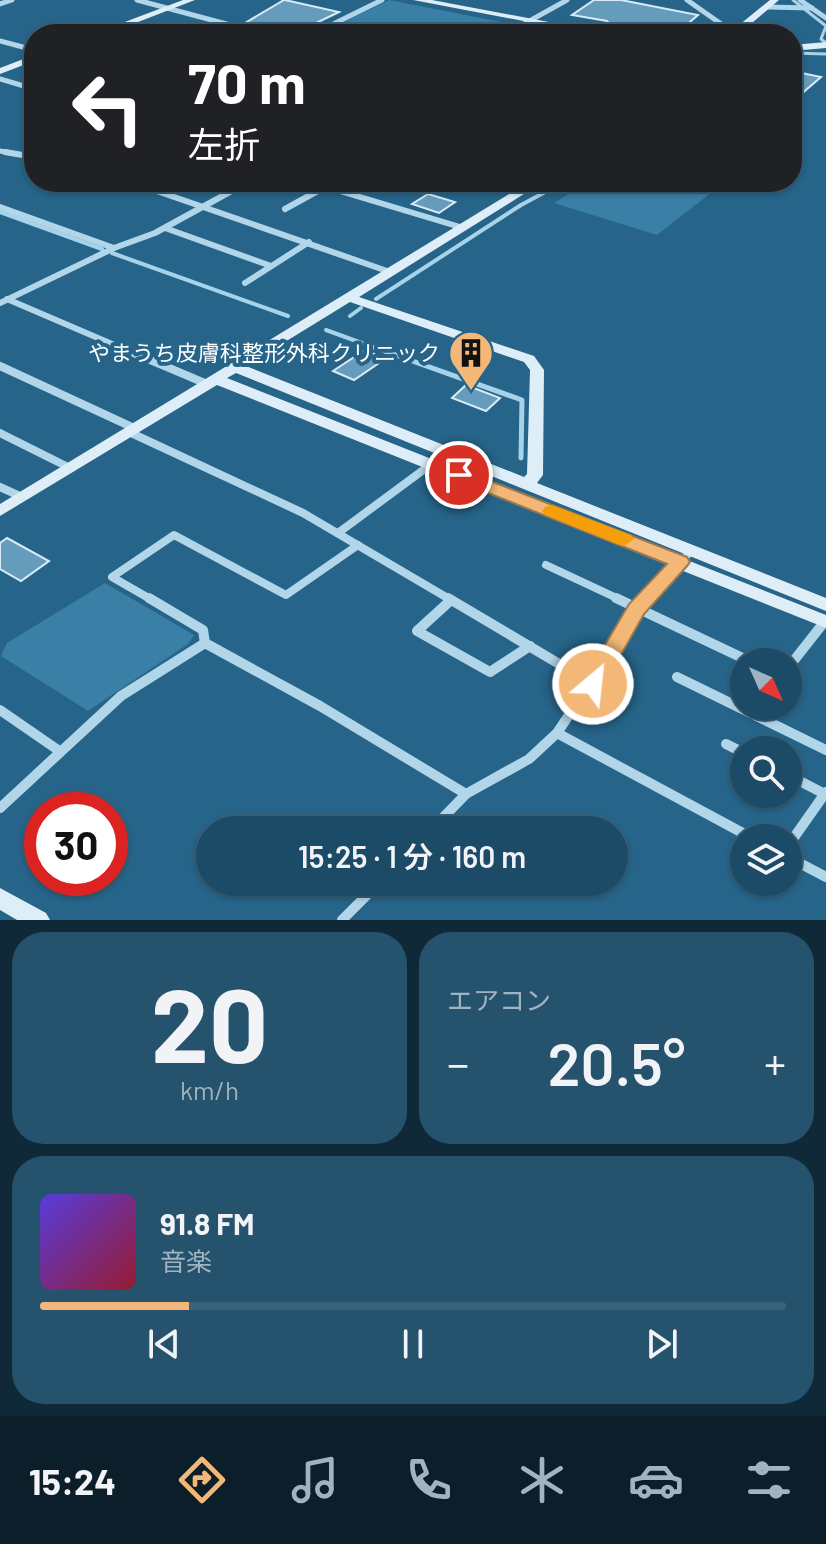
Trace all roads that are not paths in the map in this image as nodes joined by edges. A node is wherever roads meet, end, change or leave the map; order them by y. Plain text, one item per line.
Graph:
1 (12, 0) edge
2 (137, 0) edge
3 (191, 0) edge
4 (382, 0) edge
5 (417, 0) edge
6 (567, 0) edge
7 (687, 0) edge
8 (775, 0) edge
9 (800, 0) edge
10 (0, 4) edge
11 (767, 7) junction
12 (168, 8) junction
13 (812, 8) junction
14 (826, 18) edge
15 (534, 20) junction
16 (125, 24) edge
17 (227, 24) edge
18 (333, 24) edge
19 (526, 24) edge
20 (555, 24) edge
21 (725, 24) edge
22 (746, 24) edge
23 (0, 41) edge
24 (823, 46) edge
25 (24, 47) edge
26 (802, 47) edge
27 (24, 62) edge
28 (0, 71) edge
29 (0, 79) edge
30 (24, 86) edge
31 (0, 151) edge
32 (24, 155) edge
33 (162, 192) edge
34 (230, 192) edge
35 (316, 192) edge
36 (342, 192) edge
37 (518, 192) edge
38 (205, 206) junction
39 (0, 207) edge
40 (285, 209) dead end
41 (460, 227) junction
42 (165, 228) junction
43 (309, 242) junction
44 (114, 248) junction
45 (271, 266) junction
46 (390, 272) junction
47 (245, 283) dead end
48 (350, 298) junction
49 (3, 301) edge
50 (0, 366) edge
51 (235, 367) junction
52 (211, 382) junction
53 (131, 430) junction
54 (0, 433) edge
55 (438, 459) junction
56 (70, 468) junction
57 (526, 486) junction
58 (0, 487) edge
59 (22, 497) junction
60 (0, 511) edge
61 (338, 533) junction
62 (358, 545) junction
63 (685, 557) junction
64 (546, 565) dead end
65 (451, 600) junction
66 (636, 610) junction
67 (826, 616) edge
68 (205, 643) junction
69 (530, 646) junction
70 (802, 649) edge
71 (730, 653) edge
72 (677, 677) dead end
73 (593, 684) junction
74 (0, 710) edge
75 (557, 733) junction
76 (726, 744) dead end
77 (730, 746) edge
78 (58, 750) junction
79 (826, 750) edge
80 (802, 782) edge
81 (825, 793) edge
82 (466, 794) junction
83 (0, 808) edge
84 (445, 816) edge
85 (730, 826) edge
86 (802, 826) edge
87 (802, 864) edge
88 (826, 877) edge
89 (366, 896) edge
90 (0, 898) edge
91 (38, 920) edge
92 (342, 920) edge

1 - 10 street
2 - 12 street
3 - 12 street
4 - 18 street
5 - 15 street
6 - 15 street
7 - 21 street
8 - 11 street
9 - 13 street
11 - 13 street
11 - 22 street
12 - 16 street
12 - 17 street
13 - 14 street
15 - 19 street
15 - 20 street
23 - 25 street
24 - 26 street
27 - 28 street
29 - 30 street
31 - 32 street
33 - 38 street
34 - 38 street
35 - 40 street
36 - 41 street
37 - 41 street
38 - 42 street
38 - 43 street
39 - 44 street
41 - 46 street
42 - 44 street
42 - 45 street
43 - 45 street
43 - 46 street
44 - 49 street
45 - 47 street
46 - 48 street
48 - 51 street
48 - 57 street
49 - 52 street
50 - 53 street
51 - 52 street
51 - 55 street
52 - 53 street
52 - 55 street
53 - 56 street
53 - 61 street
54 - 56 street
55 - 57 street
55 - 61 street
55 - 63 street
56 - 59 street
57 - 63 street
58 - 59 street
59 - 60 street
61 - 62 street
62 - 65 street
62 - 68 street
63 - 66 street
63 - 67 street
64 - 66 street
65 - 69 street
65 - 69 street
66 - 71 street
66 - 73 street
67 - 70 street
68 - 78 street
68 - 82 street
69 - 73 street
72 - 79 street
73 - 75 street
74 - 78 street
75 - 82 street
75 - 85 street
76 - 77 street
78 - 83 street
80 - 81 street
81 - 86 street
82 - 84 street
87 - 88 street
89 - 92 street
90 - 91 street

